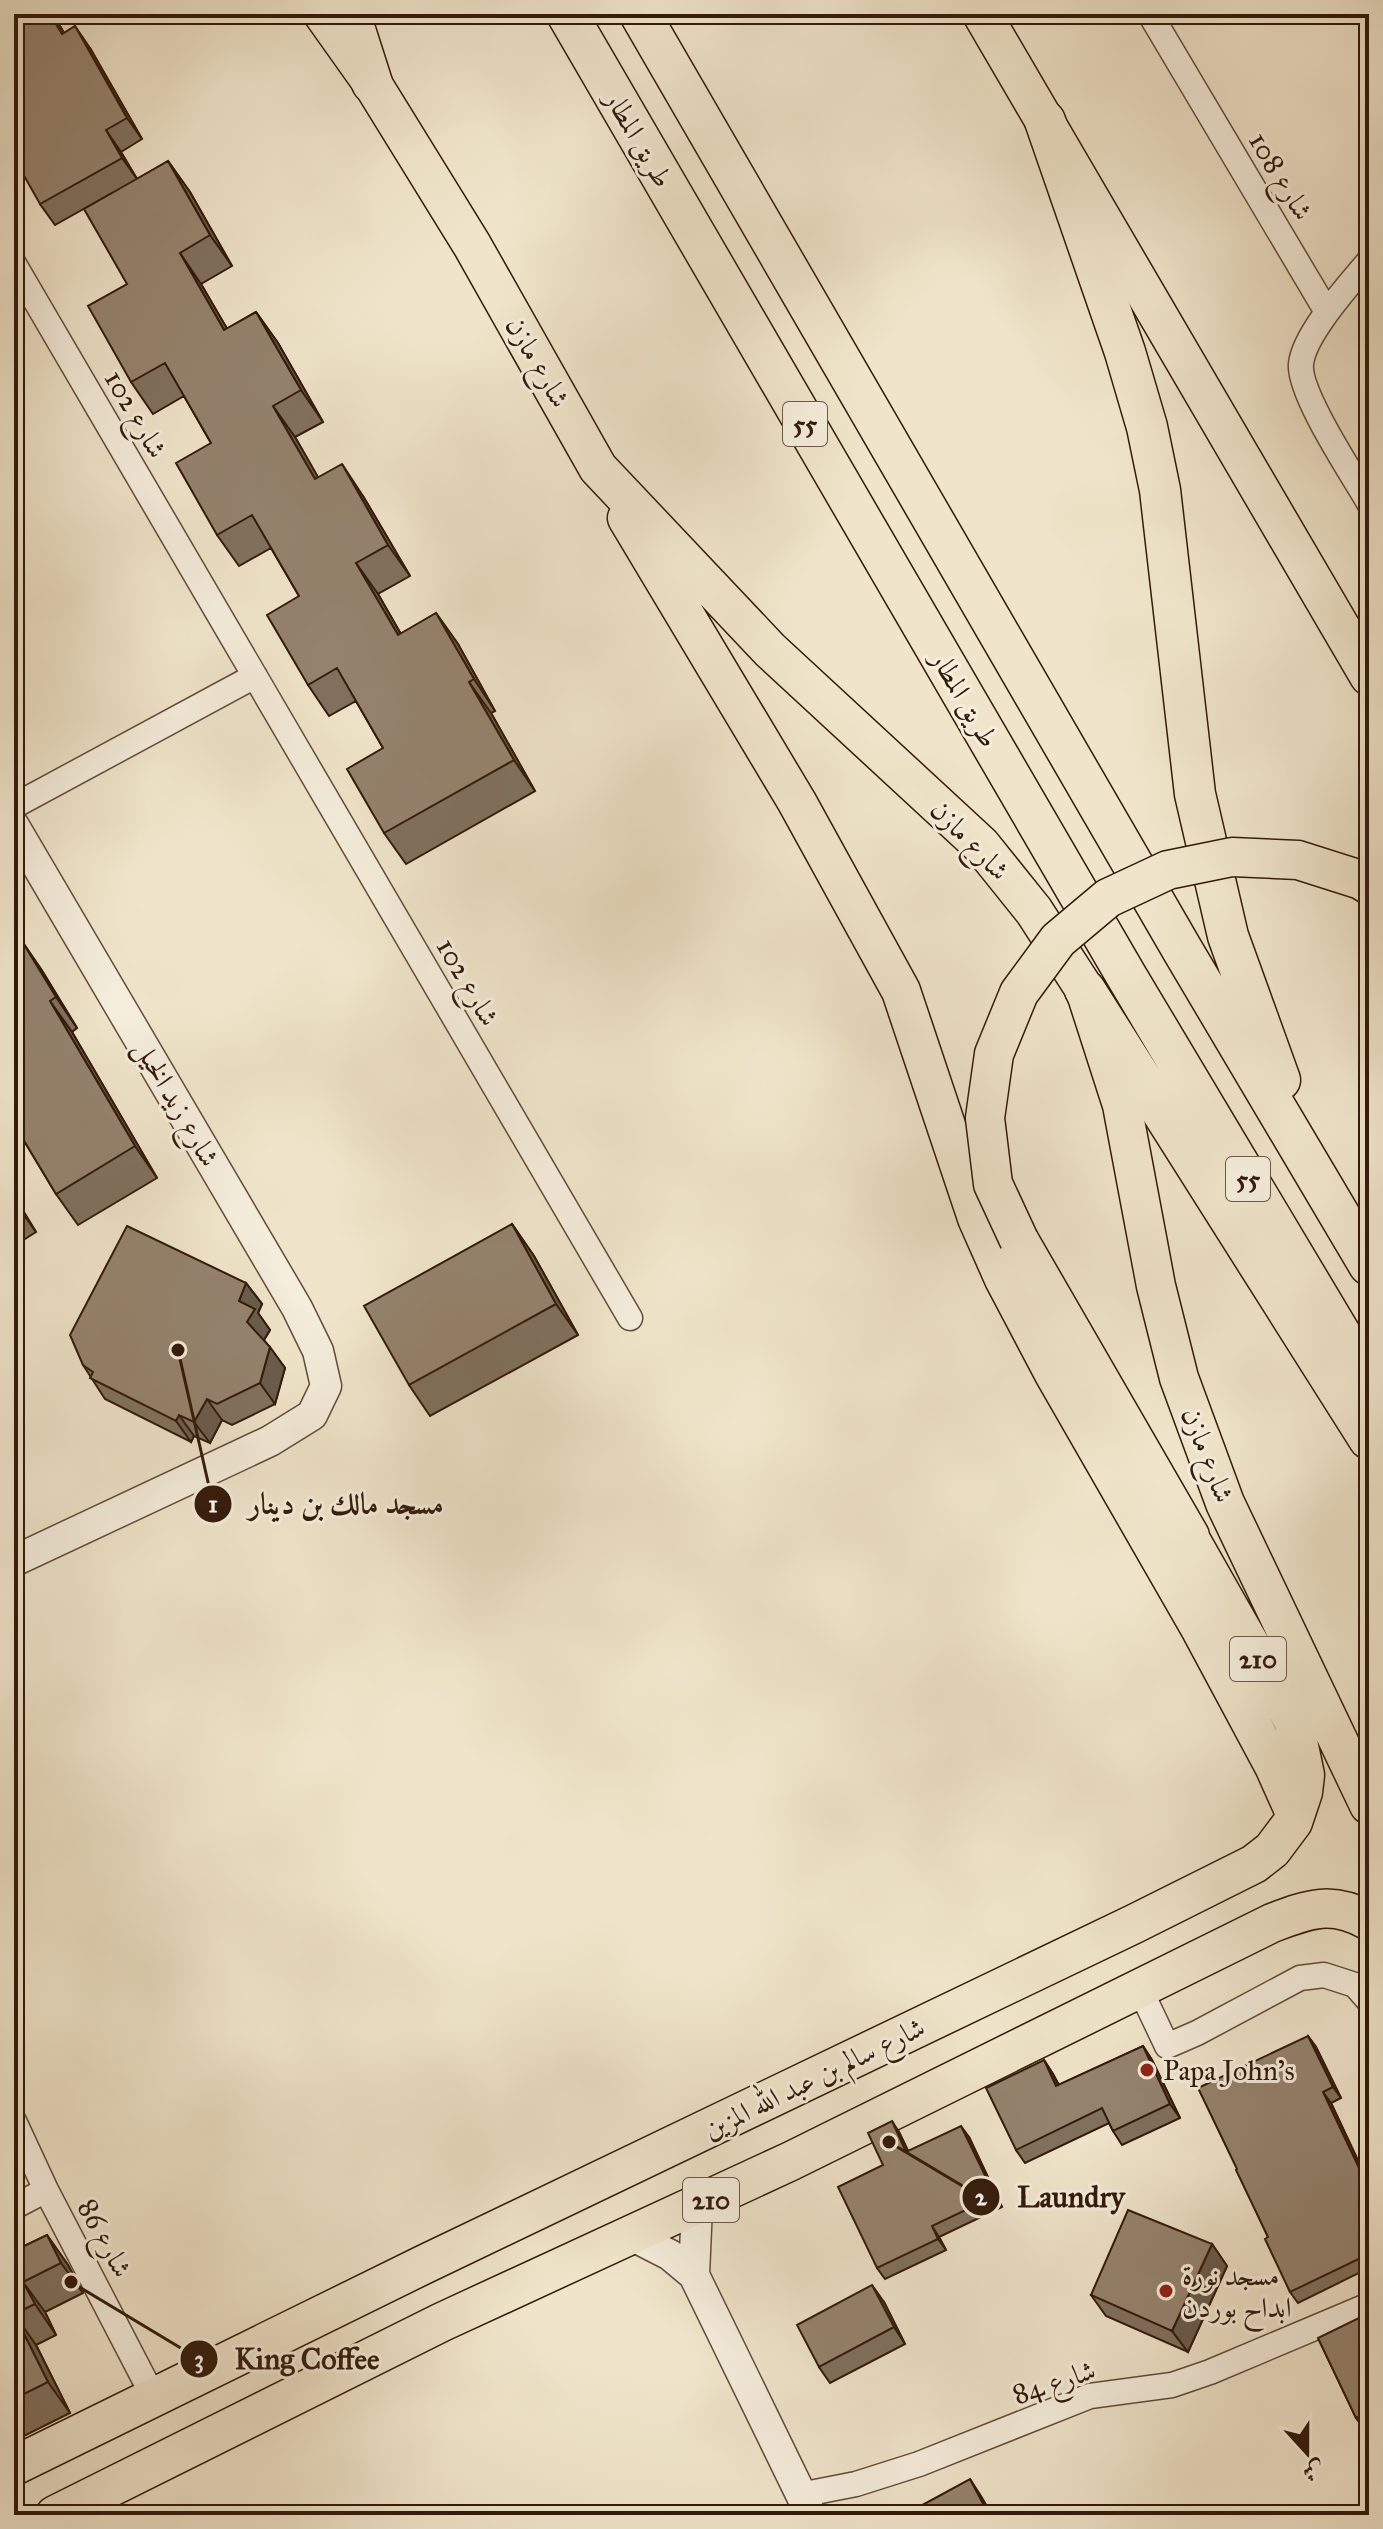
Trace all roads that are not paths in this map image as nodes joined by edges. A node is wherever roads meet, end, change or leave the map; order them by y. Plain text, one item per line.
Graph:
1 (323, 14) edge
2 (350, 14) edge
3 (567, 14) edge
4 (640, 14) edge
5 (982, 14) edge
6 (1150, 14) edge
7 (372, 83) junction
8 (1045, 121) junction
9 (1369, 261) edge
10 (14, 264) edge
11 (1327, 312) junction
12 (598, 468) junction
13 (1369, 503) edge
14 (255, 676) junction
15 (1369, 676) edge
16 (14, 806) edge
17 (14, 826) edge
18 (1369, 885) edge
19 (1085, 990) junction
20 (1308, 1163) junction
21 (1369, 1265) edge
22 (630, 1318) dead end
23 (1369, 1382) edge
24 (1369, 1439) edge
25 (1176, 1514) junction
26 (14, 1561) edge
27 (1369, 1805) edge
28 (1295, 1813) junction
29 (1369, 1817) edge
30 (1369, 1921) edge
31 (1134, 1924) junction
32 (1150, 1983) junction
33 (1369, 2001) edge
34 (14, 2121) edge
35 (46, 2190) junction
36 (697, 2206) junction
37 (14, 2207) edge
38 (633, 2236) junction
39 (425, 2264) junction
40 (694, 2275) junction
41 (1369, 2305) edge
42 (442, 2322) junction
43 (154, 2398) junction
44 (14, 2466) edge
45 (806, 2505) edge
46 (55, 2515) edge

1 - 7 main road, شارع مازن
2 - 7 highway
3 - 23 highway, طريق المطار / 55
4 - 20 highway, 55
5 - 8 main road
6 - 11 street, شارع 108
7 - 12 main road, شارع مازن
8 - 15 main road
8 - 20 highway
9 - 11 street
10 - 14 street, شارع 102
11 - 13 street
12 - 19 main road, شارع مازن
12 - 28 main road
14 - 16 street
14 - 22 street, شارع 102
17 - 26 street, شارع زيد الخيل
18 - 25 main road, bridge
19 - 24 highway
19 - 27 main road, شارع مازن
20 - 21 highway, 55
25 - 28 main road, شارع سالم بن عبد الله المزين / 210
25 - 29 main road
28 - 31 main road, شارع سالم بن عبد الله المزين / 210
30 - 32 main road, 210
31 - 32 main road
31 - 39 main road, شارع سالم بن عبد الله المزين / 210
32 - 33 street
32 - 36 main road, 210
34 - 35 street, شارع 86
35 - 37 street, شارع 86
35 - 43 street, شارع 86
36 - 38 main road, 210
36 - 40 street
38 - 40 street
38 - 42 main road, 210
39 - 42 main road
39 - 43 main road, شارع سالم بن عبد الله المزين / 210
40 - 45 street
41 - 45 street, شارع 84
42 - 46 main road, 210
43 - 44 main road, شارع سالم بن عبد الله المزين / 210

